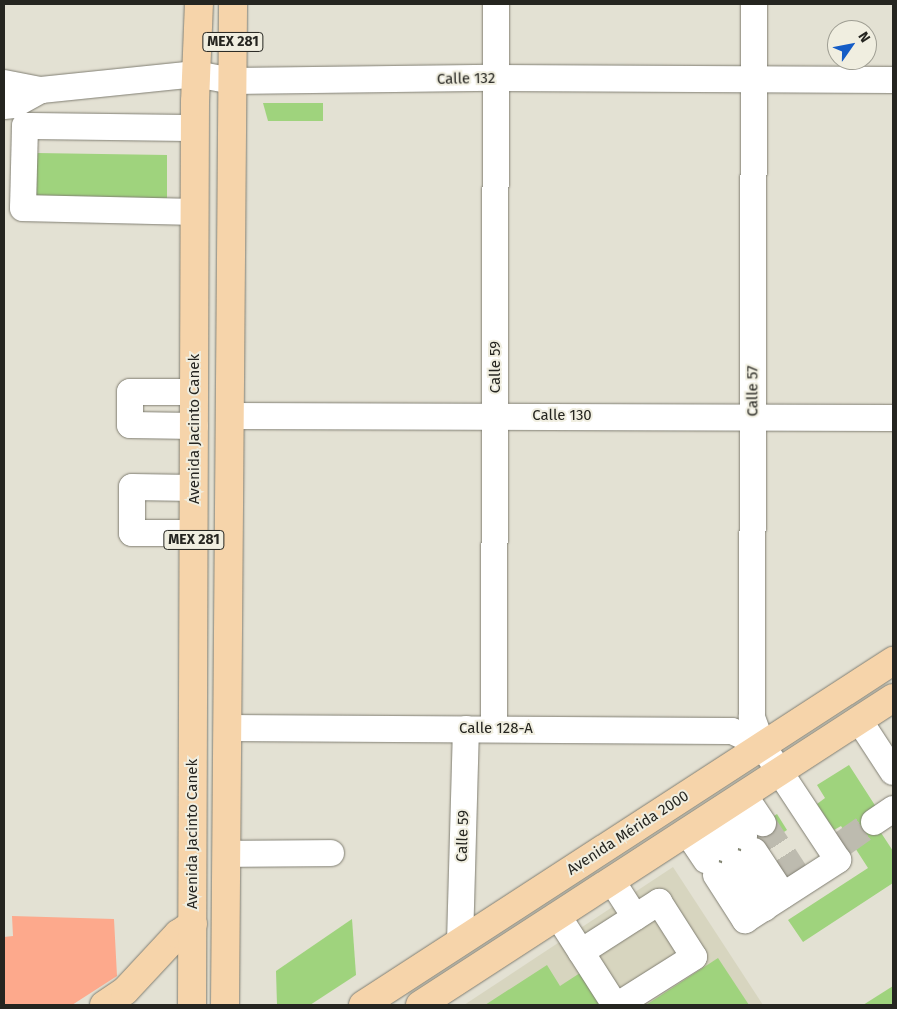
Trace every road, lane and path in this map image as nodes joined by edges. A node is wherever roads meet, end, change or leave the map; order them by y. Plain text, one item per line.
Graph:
1 (199, 4) edge
2 (233, 4) edge
3 (496, 4) edge
4 (754, 4) edge
5 (196, 74) junction
6 (494, 78) junction
7 (754, 79) junction
8 (893, 80) edge
9 (232, 81) junction
10 (4, 83) edge
11 (73, 86) junction
12 (41, 90) junction
13 (4, 106) edge
14 (74, 126) junction
15 (196, 128) junction
16 (195, 212) junction
17 (231, 244) junction
18 (195, 245) junction
19 (195, 392) junction
20 (230, 416) junction
21 (496, 416) junction
22 (753, 416) junction
23 (893, 418) edge
24 (195, 426) junction
25 (194, 488) junction
26 (194, 533) junction
27 (893, 661) edge
28 (893, 699) edge
29 (859, 720) junction
30 (227, 728) junction
31 (466, 729) junction
32 (494, 729) junction
33 (762, 746) junction
34 (780, 771) junction
35 (893, 772) edge
36 (716, 813) junction
37 (735, 851) junction
38 (331, 852) dead end
39 (226, 854) junction
40 (612, 881) junction
41 (774, 902) junction
42 (558, 916) junction
43 (635, 917) junction
44 (193, 924) junction
45 (460, 942) junction
46 (581, 952) junction
47 (104, 1005) edge
48 (192, 1005) edge
49 (225, 1005) edge
50 (363, 1005) edge
51 (420, 1005) edge
52 (616, 1005) edge

1 - 5 main road, Avenida Jacinto Canek / MEX 281
2 - 9 main road, MEX 281
3 - 6 street, Calle 59
4 - 7 street, Calle 57
5 - 9 street, Calle 132
5 - 11 street, Calle 132
5 - 15 main road, Avenida Jacinto Canek / MEX 281
6 - 7 street, Calle 132
6 - 9 street, Calle 132
6 - 21 street, Calle 59
7 - 8 street, Calle 132
7 - 22 street, Calle 57
9 - 17 main road, MEX 281
10 - 12 street, Calle 132
11 - 12 street, Calle 132
11 - 14 street
12 - 13 street, Calle 132
14 - 15 street
14 - 16 street
15 - 16 main road, Avenida Jacinto Canek / MEX 281
16 - 18 main road, Avenida Jacinto Canek / MEX 281
17 - 18 main road
17 - 20 main road, MEX 281
18 - 19 main road, Avenida Jacinto Canek / MEX 281
19 - 24 main road, Avenida Jacinto Canek / MEX 281
19 - 24 street
20 - 21 street, Calle 130
20 - 30 main road, MEX 281
21 - 22 street, Calle 130
21 - 32 street, Calle 59
22 - 23 street, Calle 130
22 - 33 street, Calle 57
24 - 25 main road, Avenida Jacinto Canek / MEX 281
25 - 26 main road, Avenida Jacinto Canek / MEX 281
25 - 26 street
26 - 44 main road, Avenida Jacinto Canek / MEX 281
27 - 33 main road, Avenida Mérida 2000
28 - 29 main road, Avenida Mérida 2000
29 - 34 main road, Avenida Mérida 2000
29 - 35 street
30 - 31 street, Calle 128-A
30 - 39 main road, MEX 281
31 - 32 street, Calle 128-A
31 - 45 street, Calle 59
32 - 33 street, Calle 128-A
33 - 34 street, Calle 57
33 - 45 main road, Avenida Mérida 2000
34 - 36 main road, Avenida Mérida 2000
34 - 41 street, Calle 57
36 - 37 street
36 - 37 street
36 - 40 main road, Avenida Mérida 2000
37 - 41 street
37 - 41 street
38 - 39 street
39 - 49 main road, MEX 281
40 - 42 main road, Avenida Mérida 2000
40 - 43 street
42 - 46 street
42 - 51 main road, Avenida Mérida 2000
43 - 46 street
43 - 52 street
44 - 47 main road
44 - 48 main road, Avenida Jacinto Canek / MEX 281
45 - 50 main road, Avenida Mérida 2000
46 - 52 street

